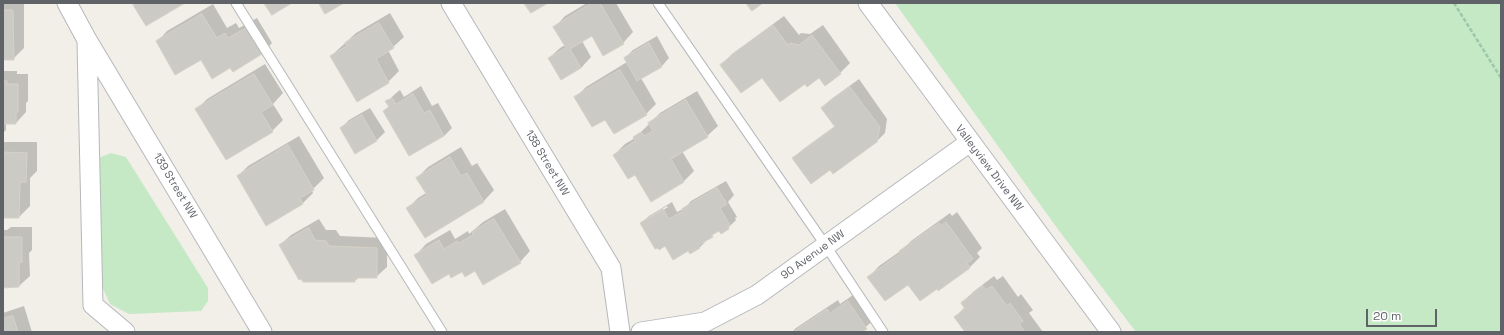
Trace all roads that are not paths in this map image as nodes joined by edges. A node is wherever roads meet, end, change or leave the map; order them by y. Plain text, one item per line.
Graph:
1 (67, 3) edge
2 (236, 3) edge
3 (451, 3) edge
4 (658, 3) edge
5 (868, 3) edge
6 (87, 40) junction
7 (970, 142) junction
8 (826, 246) junction
9 (125, 332) edge
10 (262, 332) edge
11 (442, 332) edge
12 (620, 332) edge
13 (641, 332) edge
14 (883, 332) edge
15 (1111, 332) edge

1 - 6 street, 139 Street NW
2 - 11 lane
3 - 12 street, 138 Street NW
4 - 8 lane
5 - 7 street, Valleyview Drive NW
6 - 9 street, 139 Street NW
6 - 10 street, 139 Street NW
7 - 8 street, 90 Avenue NW
7 - 15 street, Valleyview Drive NW
8 - 13 street, 90 Avenue NW
8 - 14 lane

